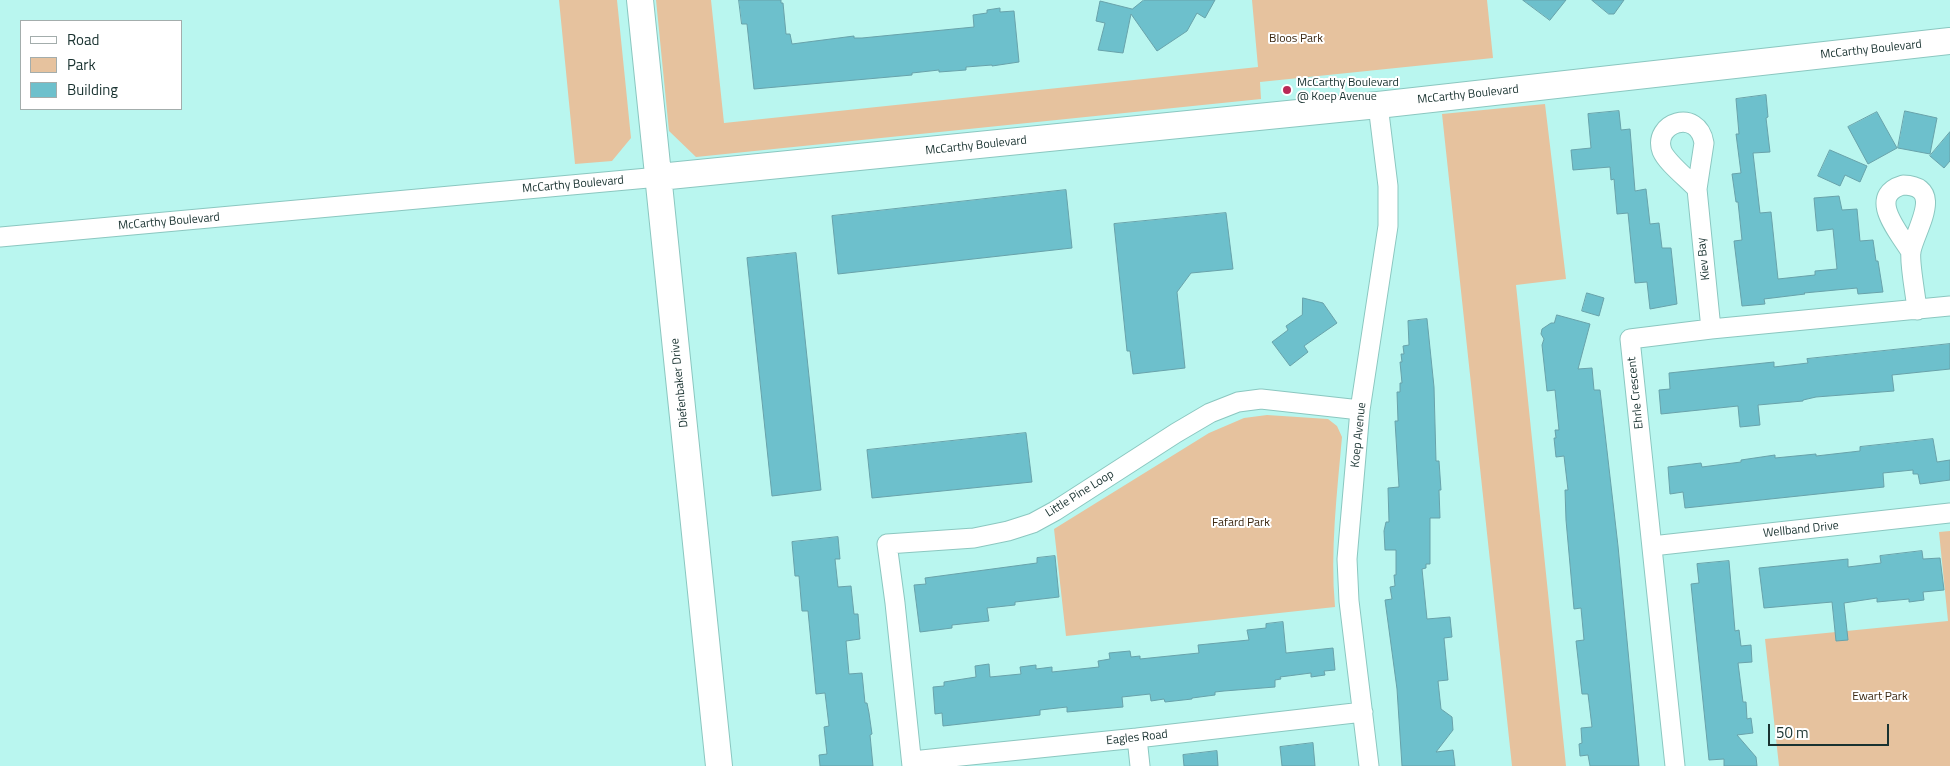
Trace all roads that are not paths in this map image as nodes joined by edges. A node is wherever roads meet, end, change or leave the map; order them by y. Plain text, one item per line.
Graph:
1 (640, 0) edge
2 (1950, 41) edge
3 (1378, 105) junction
4 (660, 177) junction
5 (1697, 189) dead end
6 (0, 237) edge
7 (1911, 252) dead end
8 (1950, 306) edge
9 (1917, 310) junction
10 (1711, 329) junction
11 (1360, 410) junction
12 (1950, 513) edge
13 (1652, 546) junction
14 (1363, 712) junction
15 (1137, 738) junction
16 (912, 763) edge
17 (720, 766) edge
18 (1140, 766) edge
19 (1369, 766) edge
20 (1675, 766) edge

1 - 4 main road, Diefenbaker Drive
2 - 3 main road, McCarthy Boulevard
3 - 4 main road, McCarthy Boulevard
3 - 11 street, Koep Avenue
4 - 6 street, McCarthy Boulevard
4 - 17 main road, Diefenbaker Drive
5 - 10 street, Kiev Bay
7 - 9 street
8 - 9 street, Ehrle Crescent
9 - 10 street, Ehrle Crescent
10 - 13 street, Ehrle Crescent
11 - 14 street, Koep Avenue
11 - 16 street, Little Pine Loop
12 - 13 street, Wellband Drive
13 - 20 street, Ehrle Crescent
14 - 15 street, Eagles Road
14 - 19 street, Koep Avenue
15 - 16 street, Eagles Road
15 - 18 street

